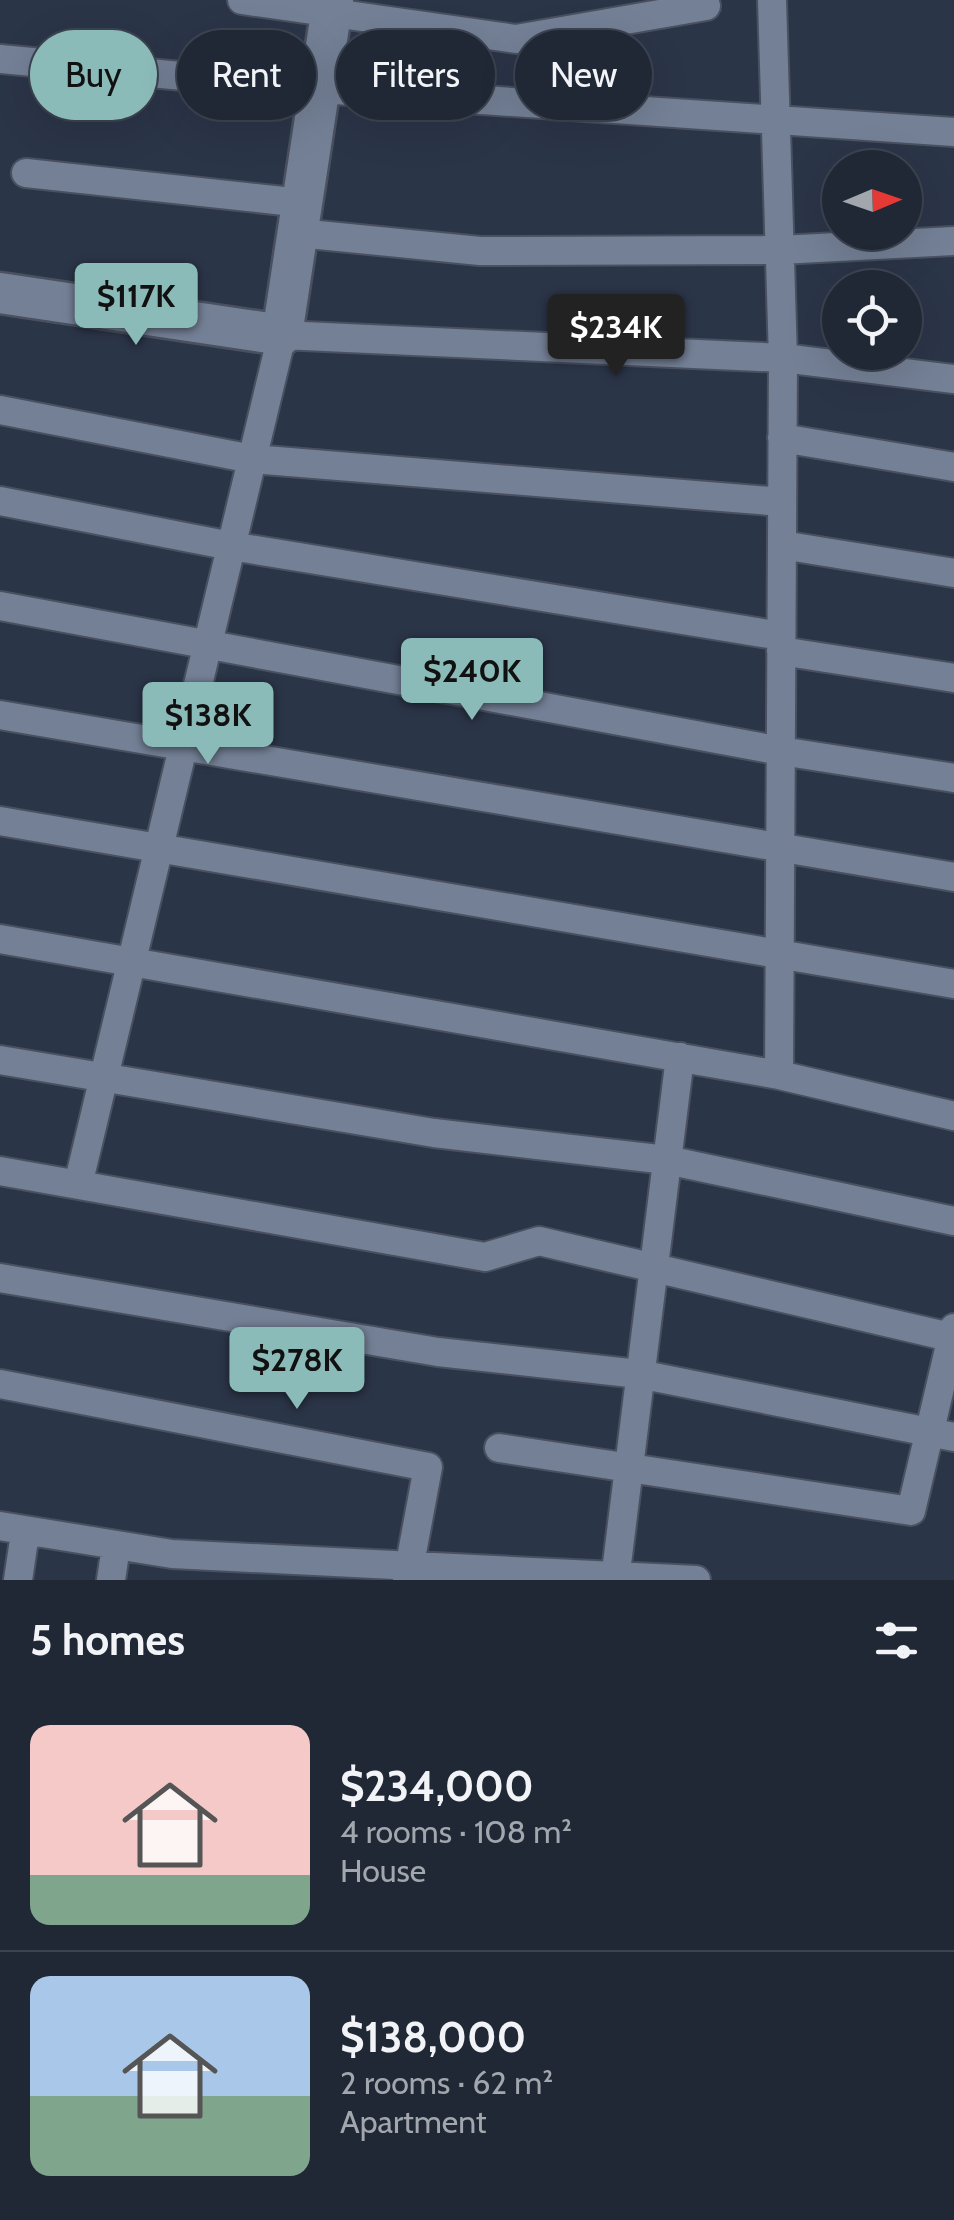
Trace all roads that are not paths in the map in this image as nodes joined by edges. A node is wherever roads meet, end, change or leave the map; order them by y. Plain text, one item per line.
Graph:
1 (242, 0) edge
2 (772, 0) edge
3 (706, 6) dead end
4 (332, 7) edge
5 (0, 59) edge
6 (320, 89) junction
7 (776, 120) junction
8 (954, 132) edge
9 (26, 173) dead end
10 (300, 218) junction
11 (954, 241) edge
12 (780, 250) junction
13 (0, 293) edge
14 (282, 335) junction
15 (784, 358) junction
16 (954, 379) edge
17 (0, 410) edge
18 (782, 438) junction
19 (252, 459) junction
20 (954, 467) edge
21 (0, 501) edge
22 (782, 502) junction
23 (782, 545) junction
24 (232, 546) junction
25 (954, 573) edge
26 (0, 606) edge
27 (208, 644) junction
28 (781, 644) junction
29 (954, 678) edge
30 (0, 715) edge
31 (183, 746) junction
32 (781, 751) junction
33 (954, 778) edge
34 (0, 821) edge
35 (158, 849) junction
36 (780, 849) junction
37 (954, 877) edge
38 (0, 939) edge
39 (780, 957) junction
40 (131, 962) junction
41 (954, 984) edge
42 (680, 1057) junction
43 (0, 1060) edge
44 (779, 1075) junction
45 (104, 1077) junction
46 (954, 1116) edge
47 (666, 1160) junction
48 (0, 1171) edge
49 (78, 1185) junction
50 (954, 1220) edge
51 (653, 1265) junction
52 (0, 1278) edge
53 (954, 1335) edge
54 (640, 1374) junction
55 (0, 1384) edge
56 (942, 1433) edge
57 (499, 1448) dead end
58 (628, 1468) junction
59 (12, 1529) edge
60 (116, 1546) junction
61 (408, 1573) edge
62 (615, 1578) edge
63 (18, 1580) edge
64 (112, 1580) edge
65 (696, 1580) edge

1 - 4 street
2 - 7 street
3 - 4 street
4 - 6 street
5 - 6 street
6 - 7 street
6 - 10 street
7 - 8 street
7 - 12 street
9 - 10 street
10 - 12 street
10 - 14 street
11 - 12 street
12 - 15 street
13 - 14 street
14 - 15 street
14 - 19 street
15 - 16 street
15 - 18 street
17 - 19 street
18 - 20 street
18 - 22 street
19 - 22 street
19 - 24 street
21 - 24 street
22 - 23 street
23 - 25 street
23 - 28 street
24 - 27 street
24 - 28 street
26 - 27 street
27 - 31 street
27 - 32 street
28 - 29 street
28 - 32 street
30 - 31 street
31 - 35 street
31 - 36 street
32 - 33 street
32 - 36 street
34 - 35 street
35 - 39 street
35 - 40 street
36 - 37 street
36 - 39 street
38 - 40 street
39 - 41 street
39 - 44 street
40 - 42 street
40 - 45 street
42 - 44 street
42 - 47 street
43 - 45 street
44 - 46 street
45 - 47 street
45 - 49 street
47 - 50 street
47 - 51 street
48 - 49 street
49 - 51 street
51 - 53 street
51 - 54 street
52 - 54 street
53 - 56 street
54 - 56 street
54 - 58 street
55 - 61 street
56 - 58 street
57 - 58 street
58 - 62 street
59 - 60 street
59 - 63 street
60 - 61 street
60 - 64 street
61 - 62 street
62 - 65 street

